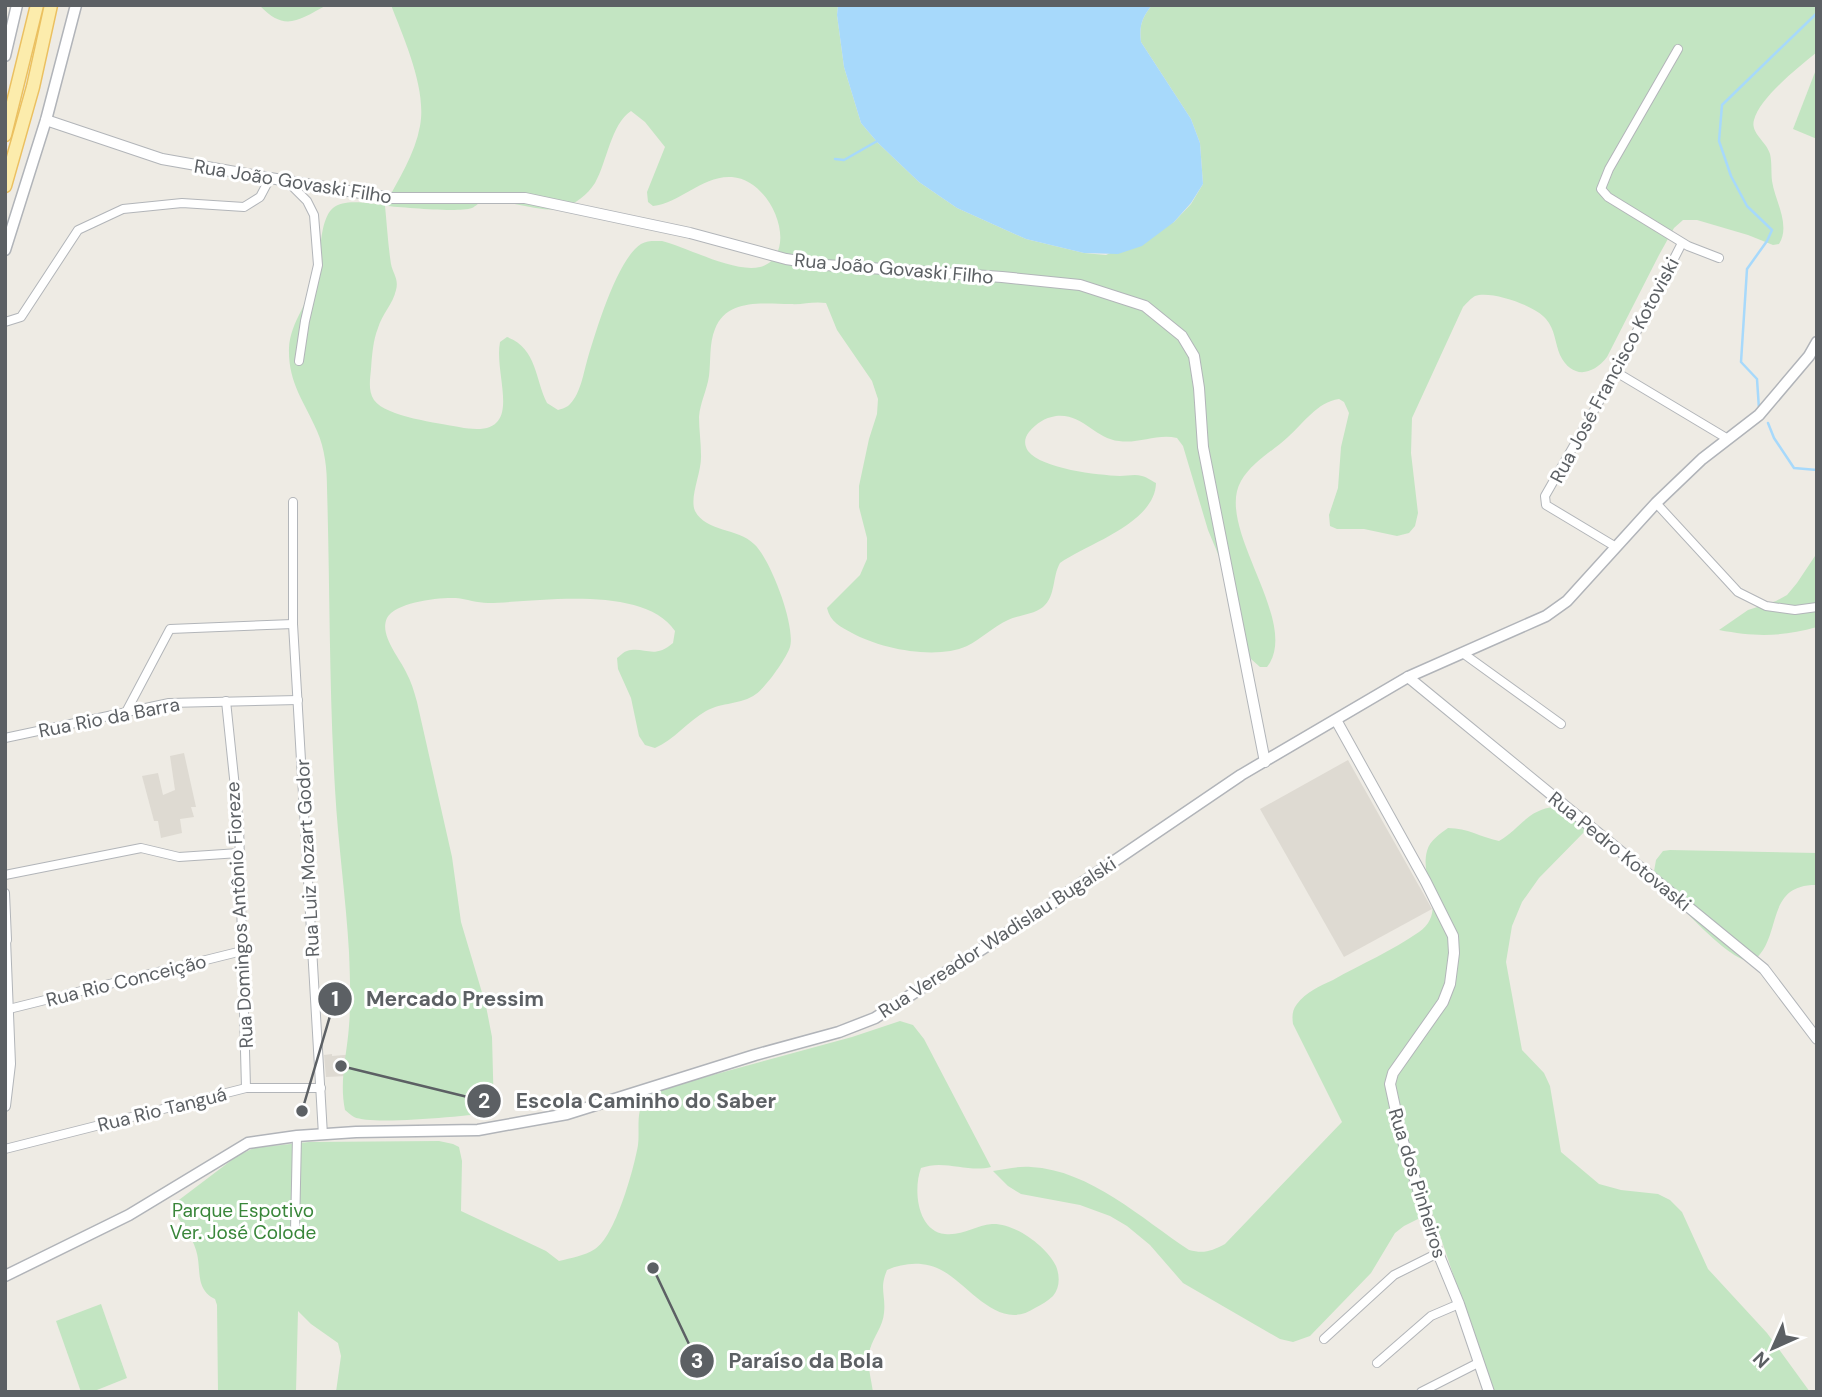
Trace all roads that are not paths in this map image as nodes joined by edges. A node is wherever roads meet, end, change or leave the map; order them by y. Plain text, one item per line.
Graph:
1 (17, 5) edge
2 (37, 5) edge
3 (51, 5) edge
4 (76, 5) edge
5 (1678, 49) dead end
6 (5, 55) edge
7 (46, 120) junction
8 (5, 135) edge
9 (270, 178) junction
10 (287, 181) junction
11 (5, 186) edge
12 (1682, 243) junction
13 (5, 250) edge
14 (1719, 258) dead end
15 (5, 322) edge
16 (1817, 342) edge
17 (299, 362) dead end
18 (1616, 372) junction
19 (1728, 439) junction
20 (293, 502) dead end
21 (1656, 503) junction
22 (1616, 547) junction
23 (1817, 607) edge
24 (293, 624) junction
25 (1464, 654) junction
26 (1408, 677) junction
27 (298, 700) junction
28 (226, 701) junction
29 (126, 712) junction
30 (1336, 720) junction
31 (1561, 724) dead end
32 (5, 738) edge
33 (1265, 762) junction
34 (239, 853) junction
35 (5, 875) edge
36 (5, 893) edge
37 (6, 939) edge
38 (243, 951) junction
39 (9, 1009) junction
40 (1817, 1039) edge
41 (247, 1088) junction
42 (321, 1088) junction
43 (5, 1106) edge
44 (323, 1135) junction
45 (297, 1136) junction
46 (5, 1149) edge
47 (295, 1231) dead end
48 (1438, 1254) junction
49 (5, 1276) edge
50 (1459, 1304) junction
51 (1324, 1339) dead end
52 (1377, 1363) dead end
53 (1479, 1363) junction
54 (1421, 1392) edge
55 (1489, 1392) edge

1 - 6 main road
2 - 8 main road
3 - 11 main road
4 - 7 main road
5 - 12 street, Rua José Francisco Kotoviski
7 - 9 street, Rua João Govaski Filho
7 - 13 main road
9 - 10 street, Rua João Govaski Filho
9 - 15 street
10 - 17 street
10 - 33 street, Rua João Govaski Filho
12 - 14 street
12 - 18 street, Rua José Francisco Kotoviski
16 - 19 main road, Rua Vereador Wadislau Bugalski
18 - 19 street
18 - 22 street, Rua José Francisco Kotoviski
19 - 21 main road, Rua Vereador Wadislau Bugalski
20 - 24 street, Rua Luiz Mozart Godor
21 - 22 main road, Rua Vereador Wadislau Bugalski
21 - 23 street
22 - 25 main road, Rua Vereador Wadislau Bugalski
24 - 27 street, Rua Luiz Mozart Godor
24 - 29 street
25 - 26 main road, Rua Vereador Wadislau Bugalski
25 - 31 street
26 - 30 main road, Rua Vereador Wadislau Bugalski
26 - 40 street, Rua Pedro Kotovaski
27 - 28 street, Rua Rio da Barra
27 - 42 street, Rua Luiz Mozart Godor
28 - 29 street, Rua Rio da Barra
28 - 34 street, Rua Domingos Antônio Fioreze
29 - 32 street, Rua Rio da Barra
30 - 33 main road, Rua Vereador Wadislau Bugalski
30 - 48 street, Rua dos Pinheiros
33 - 44 main road, Rua Vereador Wadislau Bugalski
34 - 35 street
34 - 38 street, Rua Domingos Antônio Fioreze
36 - 37 street
37 - 39 street
38 - 39 street, Rua Rio Conceição
38 - 41 street, Rua Domingos Antônio Fioreze
39 - 43 street
41 - 42 street, Rua Rio Tanguá
41 - 46 street, Rua Rio Tanguá
42 - 44 street, Rua Luiz Mozart Godor
44 - 45 main road, Rua Vereador Wadislau Bugalski
45 - 47 street
45 - 49 main road, Rua Vereador Wadislau Bugalski
48 - 50 street, Rua dos Pinheiros
48 - 51 street
50 - 52 street
50 - 53 street, Rua dos Pinheiros
53 - 54 street
53 - 55 street, Rua dos Pinheiros

